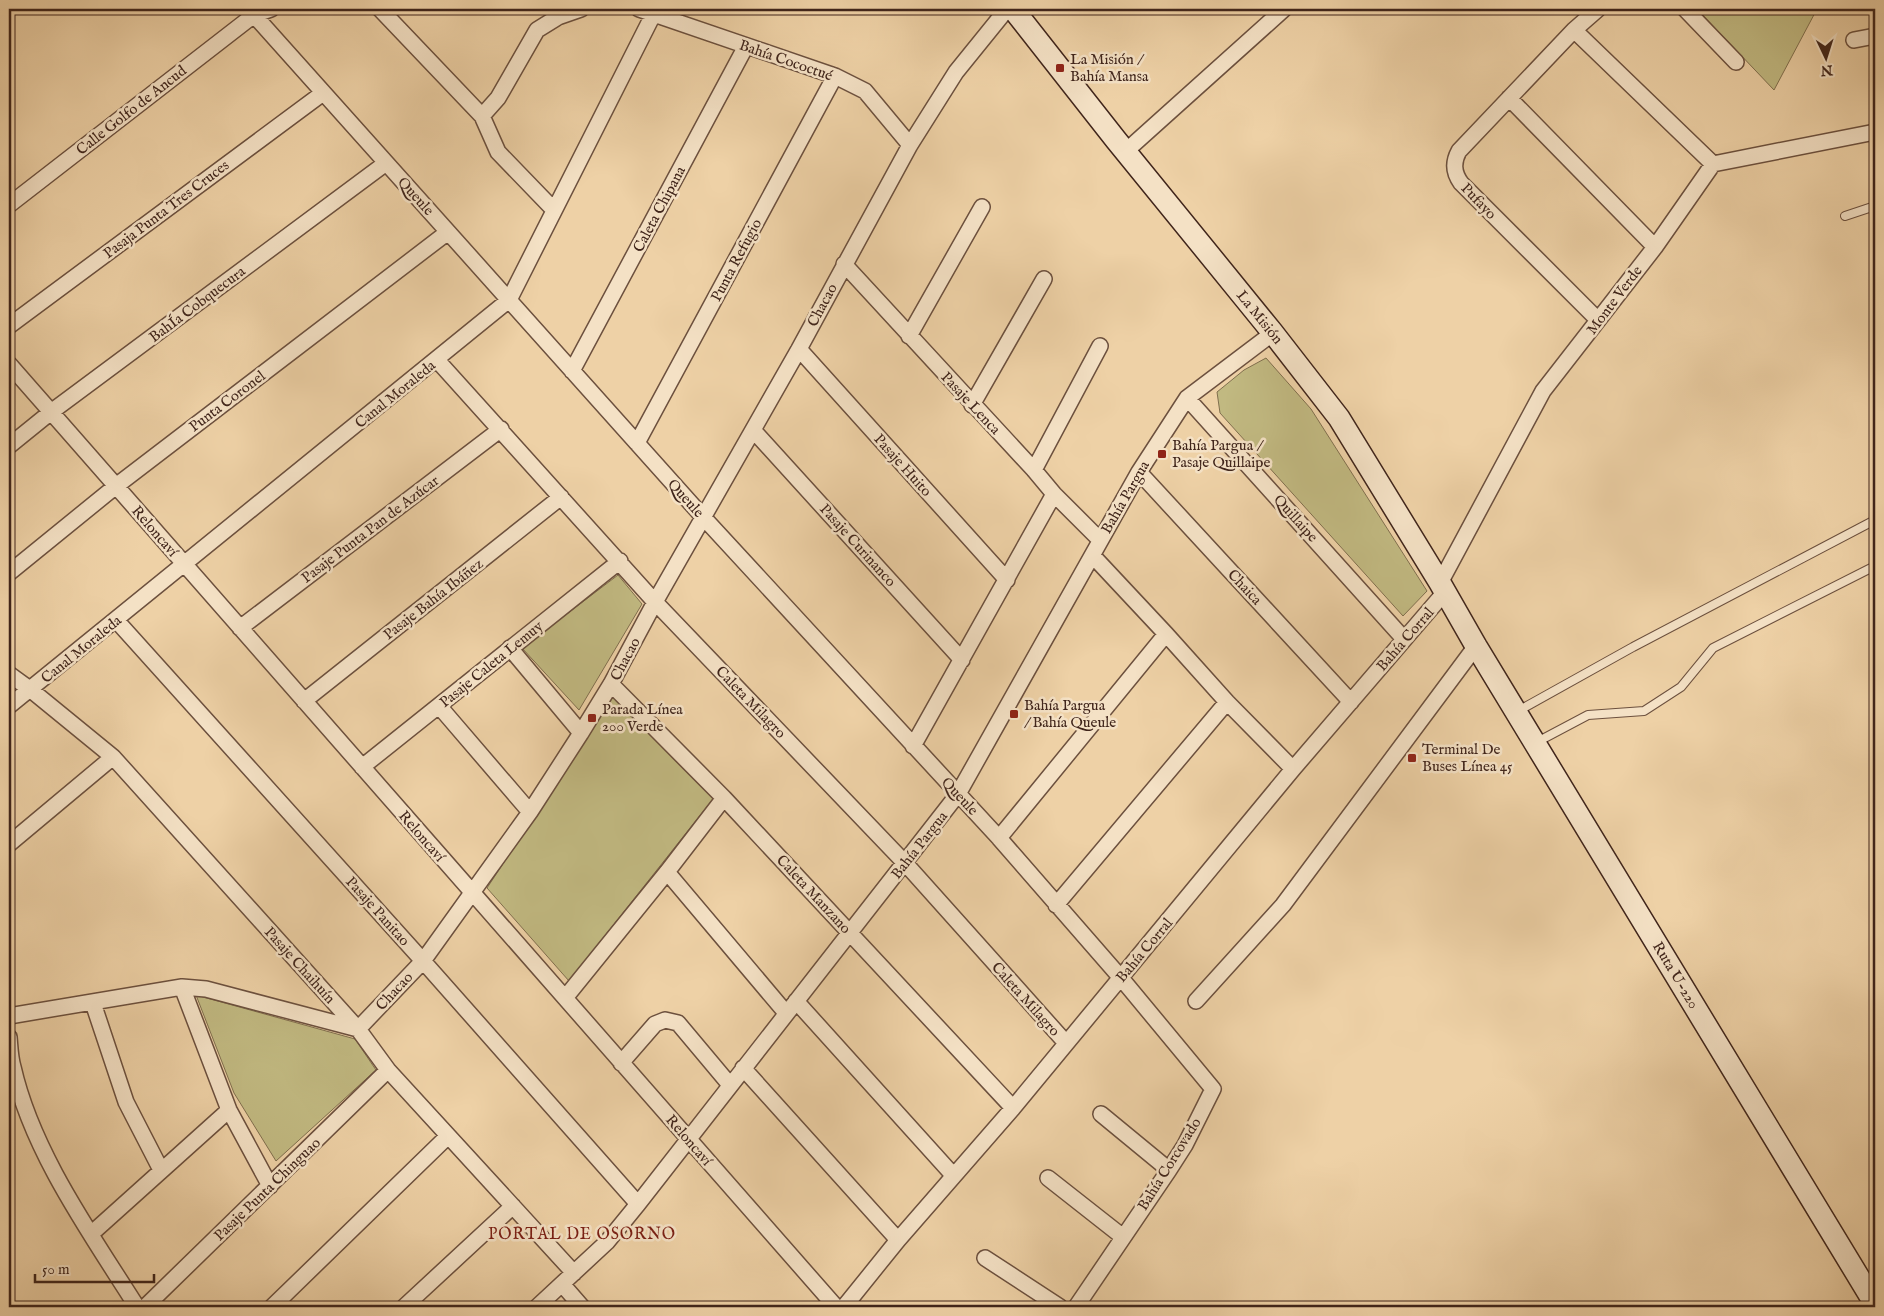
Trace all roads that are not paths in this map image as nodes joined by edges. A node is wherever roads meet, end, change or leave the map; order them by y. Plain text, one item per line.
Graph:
1 (271, 9) edge
2 (380, 9) edge
3 (581, 9) edge
4 (1007, 9) edge
5 (1013, 9) edge
6 (1284, 9) edge
7 (1598, 9) edge
8 (1685, 9) edge
9 (647, 11) edge
10 (254, 15) junction
11 (1574, 30) junction
12 (1875, 36) edge
13 (1854, 40) dead end
14 (746, 46) junction
15 (1736, 62) dead end
16 (835, 76) junction
17 (323, 93) junction
18 (1509, 98) junction
19 (482, 116) junction
20 (1875, 132) edge
21 (910, 146) junction
22 (1126, 152) junction
23 (386, 163) junction
24 (1713, 164) junction
25 (9, 205) edge
26 (1875, 206) edge
27 (982, 207) dead end
28 (554, 210) junction
29 (1845, 216) dead end
30 (448, 232) junction
31 (1655, 247) junction
32 (844, 264) junction
33 (1044, 279) dead end
34 (509, 300) junction
35 (1598, 320) junction
36 (9, 326) edge
37 (1273, 333) junction
38 (909, 336) junction
39 (1100, 346) dead end
40 (799, 349) junction
41 (437, 360) junction
42 (9, 364) edge
43 (572, 371) junction
44 (1187, 398) junction
45 (972, 404) junction
46 (51, 412) junction
47 (501, 429) junction
48 (753, 430) junction
49 (637, 444) junction
50 (9, 446) edge
51 (1034, 470) junction
52 (1139, 472) junction
53 (116, 486) junction
54 (1054, 494) junction
55 (561, 498) junction
56 (704, 518) junction
57 (1875, 520) edge
58 (1100, 540) junction
59 (1093, 556) junction
60 (620, 561) junction
61 (185, 565) junction
62 (1875, 566) edge
63 (9, 573) edge
64 (1007, 580) junction
65 (1443, 587) junction
66 (655, 602) junction
67 (116, 620) junction
68 (240, 628) junction
69 (1166, 634) junction
70 (1404, 639) junction
71 (1476, 646) junction
72 (510, 648) junction
73 (962, 660) junction
74 (9, 674) edge
75 (611, 684) junction
76 (31, 690) junction
77 (304, 701) junction
78 (1227, 702) junction
79 (1351, 702) junction
80 (9, 706) edge
81 (439, 706) junction
82 (1517, 712) junction
83 (581, 733) junction
84 (1535, 743) junction
85 (914, 746) junction
86 (113, 757) junction
87 (362, 767) junction
88 (1293, 769) junction
89 (958, 794) junction
90 (724, 798) junction
91 (530, 812) junction
92 (998, 838) junction
93 (9, 844) edge
94 (904, 863) junction
95 (667, 872) junction
96 (472, 892) junction
97 (1056, 904) junction
98 (850, 933) junction
99 (423, 961) junction
100 (1120, 978) junction
101 (182, 987) junction
102 (565, 998) junction
103 (796, 1001) junction
104 (1196, 1001) dead end
105 (94, 1003) junction
106 (786, 1013) junction
107 (9, 1016) edge
108 (358, 1029) junction
109 (9, 1037) edge
110 (1066, 1043) junction
111 (621, 1062) junction
112 (11, 1067) edge
113 (743, 1068) junction
114 (388, 1070) junction
115 (730, 1085) junction
116 (1013, 1108) junction
117 (229, 1110) junction
118 (1101, 1114) dead end
119 (448, 1136) junction
120 (688, 1139) junction
121 (161, 1170) junction
122 (1169, 1170) junction
123 (953, 1175) junction
124 (1048, 1178) dead end
125 (270, 1186) junction
126 (638, 1204) junction
127 (513, 1206) junction
128 (90, 1234) junction
129 (1123, 1237) junction
130 (898, 1240) junction
131 (985, 1258) dead end
132 (574, 1273) junction
133 (562, 1284) junction
134 (1875, 1304) edge
135 (137, 1307) edge
136 (145, 1307) edge
137 (272, 1307) edge
138 (404, 1307) edge
139 (537, 1307) edge
140 (582, 1307) edge
141 (836, 1307) edge
142 (844, 1307) edge
143 (1060, 1307) edge
144 (1076, 1307) edge

1 - 10 street, Calle Golfo de Ancud
2 - 19 street
3 - 19 street
4 - 21 street, Chacao
5 - 22 street, La Misión
6 - 22 street
7 - 11 street, Pufayo
8 - 15 street
9 - 14 street, Bahía Cococtué
9 - 28 street, Canal Moraleda
10 - 17 street, Queule
10 - 25 street, Calle Golfo de Ancud
11 - 18 street, Pufayo
11 - 24 street
12 - 13 street
14 - 16 street, Bahía Cococtué
14 - 43 street, Caleta Chipana
16 - 21 street, Bahía Cococtué
16 - 49 street, Punta Refugio
17 - 23 street, Queule
17 - 36 street, Pasaja Punta Tres Cruces
18 - 31 street
18 - 35 street, Pufayo
19 - 28 street
20 - 24 street
21 - 32 street, Chacao
22 - 37 street, La Misión
23 - 30 street, Queule
23 - 46 street, BahÍa Cobquecura
24 - 31 street, Monte Verde
26 - 29 lane
27 - 38 street
28 - 34 street, Canal Moraleda
30 - 34 street, Queule
30 - 53 street, Punta Coronel
31 - 35 street, Monte Verde
32 - 38 street, Pasaje Lenca
32 - 40 street, Chacao
33 - 45 street
34 - 41 street, Canal Moraleda
34 - 43 street, Queule
35 - 65 street, Monte Verde
37 - 44 street, Bahía Pargua
37 - 65 street, La Misión
38 - 45 street, Pasaje Lenca
39 - 51 street
40 - 48 street, Chacao
40 - 64 street, Pasaje Huito
41 - 47 street, Caleta Milagro
41 - 61 street, Canal Moraleda
42 - 46 street, Reloncaví
43 - 49 street, Queule
44 - 52 street, Bahía Pargua
44 - 70 street, Quillaipe
45 - 51 street, Pasaje Lenca
46 - 50 street, BahÍa Cobquecura
46 - 53 street, Reloncaví
47 - 55 street, Caleta Milagro
47 - 68 street, Pasaje Punta Pan de Azúcar
48 - 56 street, Chacao
48 - 73 street, Pasaje Curinanco
49 - 56 street, Queule
51 - 54 street, Pasaje Lenca
52 - 58 street, Bahía Pargua
52 - 79 street, Chaica
53 - 61 street, Reloncaví
53 - 63 street, Punta Coronel
54 - 58 street, Pasaje Lenca
54 - 64 street
55 - 60 street, Caleta Milagro
55 - 77 street, Pasaje Bahía Ibáñez
56 - 66 street, Chacao
56 - 85 street, Queule
57 - 82 lane
58 - 59 street, Bahía Pargua
59 - 69 street
59 - 89 street, Bahía Pargua
60 - 66 street, Caleta Milagro
60 - 72 street, Pasaje Caleta Lemuy
61 - 67 street, Canal Moraleda
61 - 68 street, Reloncaví
62 - 84 lane
64 - 73 street
65 - 70 street, Bahía Corral
65 - 71 street, La Misión
66 - 75 street, Chacao
66 - 94 street, Caleta Milagro
67 - 76 street, Canal Moraleda
67 - 99 street, Pasaje Panitao
68 - 77 street, Reloncaví
69 - 78 street
69 - 92 street
70 - 79 street, Bahía Corral
71 - 82 street, Ruta U-220
71 - 104 street
72 - 81 street, Pasaje Caleta Lemuy
72 - 83 street
73 - 85 street
74 - 76 street, Pasaje Chaihuín
75 - 83 street, Chacao
75 - 90 street, Caleta Manzano
76 - 80 street, Canal Moraleda
76 - 86 street, Pasaje Chaihuín
77 - 87 street, Reloncaví
78 - 88 street
78 - 97 street
79 - 88 street, Bahía Corral
81 - 87 street, Pasaje Caleta Lemuy
81 - 91 street
82 - 84 street, Ruta U-220
83 - 91 street, Chacao
84 - 134 street, Ruta U-220
85 - 89 street, Queule
86 - 93 street
86 - 108 street, Pasaje Chaihuín
87 - 96 street, Reloncaví
88 - 100 street, Bahía Corral
89 - 92 street, Queule
89 - 94 street, Bahía Pargua
90 - 95 street
90 - 98 street, Caleta Manzano
91 - 96 street, Chacao
92 - 97 street, Queule
94 - 98 street, Bahía Pargua
94 - 110 street, Caleta Milagro
95 - 102 street
95 - 106 street
96 - 99 street, Chacao
96 - 102 street, Reloncaví
97 - 100 street, Queule
98 - 103 street, Bahía Pargua
98 - 116 street, Caleta Manzano
99 - 108 street, Chacao
99 - 126 street, Pasaje Panitao
100 - 110 street, Bahía Corral
100 - 122 street, Bahía Corcovado
101 - 105 street
101 - 108 street
101 - 117 street
102 - 111 street, Reloncaví
103 - 106 street, Bahía Pargua
103 - 123 street
105 - 107 street
105 - 121 street
106 - 113 street, Bahía Pargua
108 - 114 street, Pasaje Chaihuín
109 - 112 street
110 - 116 street, Bahía Corral
111 - 115 street
111 - 120 street, Reloncaví
112 - 128 street
113 - 115 street, Bahía Pargua
113 - 130 street
114 - 119 street, Pasaje Chaihuín
114 - 125 street, Pasaje Punta Chinguao
115 - 120 street, Bahía Pargua
116 - 123 street, Bahía Corral
117 - 121 street
117 - 125 street
118 - 122 street
119 - 127 street, Pasaje Chaihuín
119 - 137 street
120 - 126 street, Bahía Pargua
120 - 141 street, Reloncaví
121 - 128 street
122 - 129 street, Bahía Corcovado
123 - 130 street, Bahía Corral
124 - 129 street
125 - 136 street, Pasaje Punta Chinguao
126 - 132 street, Bahía Pargua
127 - 132 street, Pasaje Chaihuín
127 - 138 street
128 - 135 street
129 - 144 street, Bahía Corcovado
130 - 142 street, Bahía Corral
131 - 143 street
132 - 133 street, Bahía Pargua
133 - 139 street, Bahía Pargua
133 - 140 street

